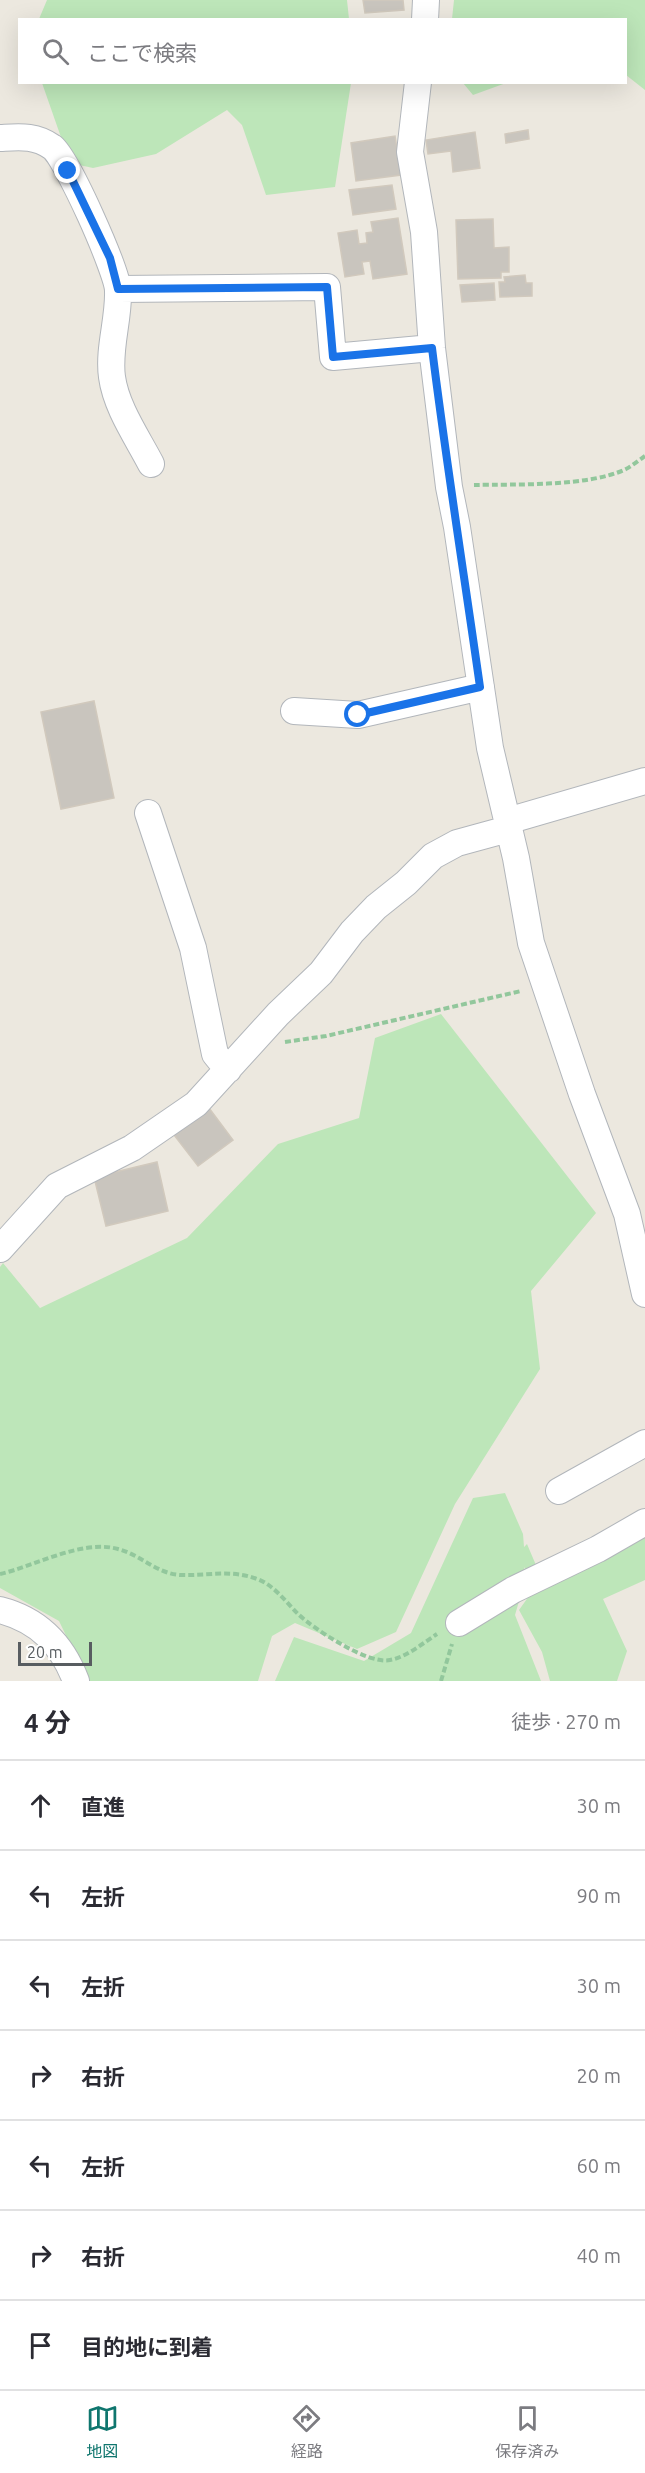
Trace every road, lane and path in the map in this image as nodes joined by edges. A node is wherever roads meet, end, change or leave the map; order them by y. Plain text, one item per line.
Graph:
1 (426, 0) edge
2 (424, 18) edge
3 (418, 84) edge
4 (0, 138) edge
5 (118, 289) junction
6 (432, 348) junction
7 (645, 456) edge
8 (151, 464) dead end
9 (449, 487) junction
10 (480, 687) junction
11 (294, 711) dead end
12 (645, 781) edge
13 (148, 813) dead end
14 (507, 825) junction
15 (545, 985) junction
16 (257, 1038) junction
17 (228, 1070) junction
18 (0, 1249) edge
19 (645, 1294) edge
20 (645, 1443) edge
21 (559, 1491) dead end
22 (645, 1522) edge
23 (0, 1574) edge
24 (0, 1610) edge
25 (459, 1623) junction
26 (76, 1681) edge
27 (441, 1681) edge

1 - 2 street
3 - 6 street
4 - 5 street
5 - 6 street
5 - 8 street
6 - 9 street
7 - 9 path
9 - 10 street
10 - 11 street
10 - 14 street
12 - 14 street
13 - 17 street
14 - 15 street
14 - 16 street
15 - 16 path
15 - 19 street
16 - 17 street
17 - 18 street
20 - 21 street
22 - 25 street
23 - 25 path
24 - 26 street
25 - 27 path

